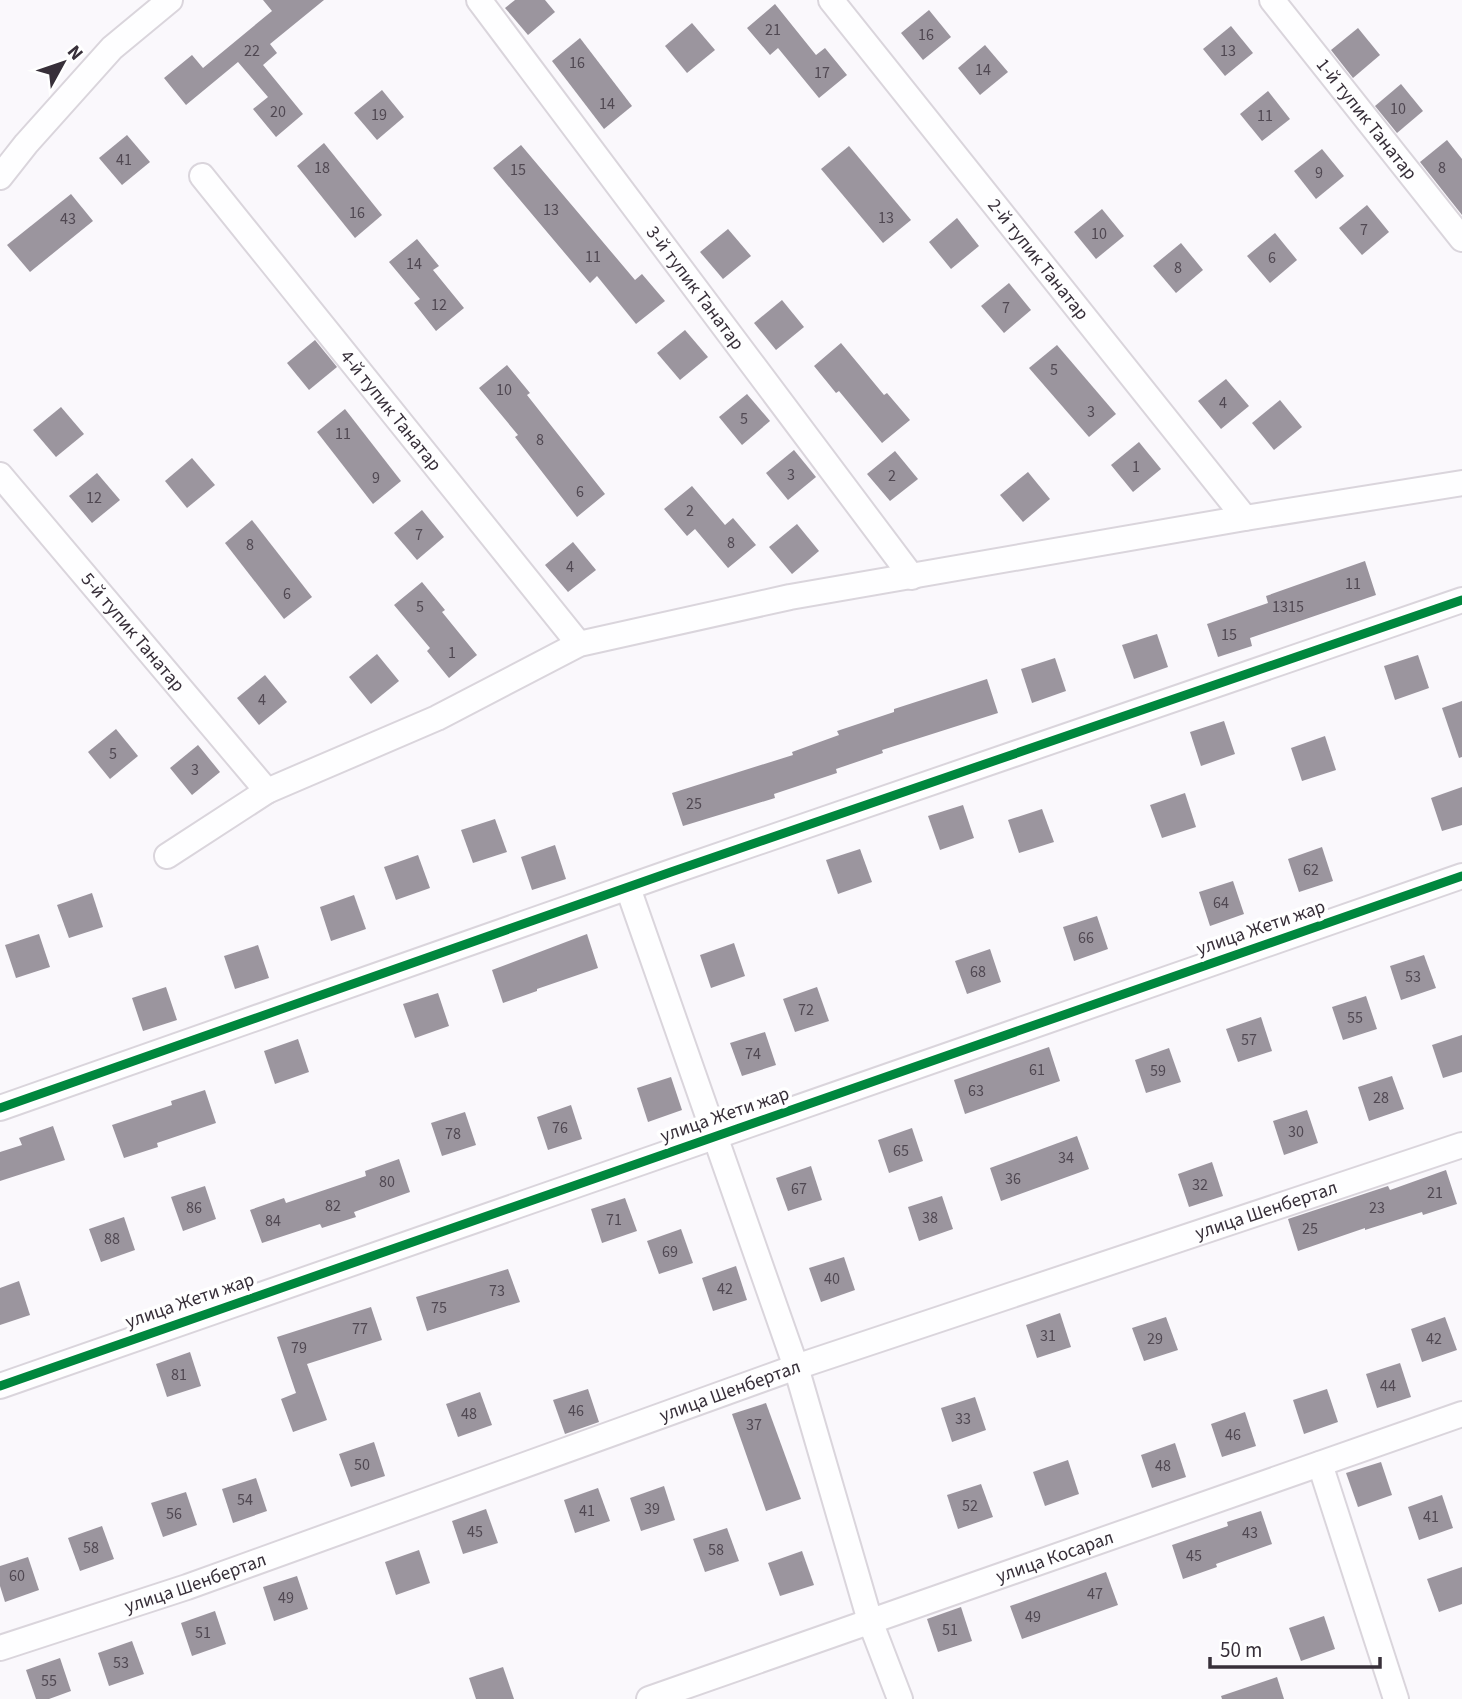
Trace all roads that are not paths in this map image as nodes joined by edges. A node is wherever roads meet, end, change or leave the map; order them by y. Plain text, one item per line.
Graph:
1 (170, 0) edge
2 (479, 0) edge
3 (831, 0) edge
4 (1272, 0) edge
5 (202, 176) dead end
6 (0, 177) edge
7 (1462, 239) edge
8 (0, 475) edge
9 (1462, 484) edge
10 (1245, 518) junction
11 (912, 577) junction
12 (1462, 600) edge
13 (579, 644) junction
14 (267, 791) junction
15 (167, 856) dead end
16 (1462, 876) edge
17 (628, 888) junction
18 (0, 1108) edge
19 (716, 1137) junction
20 (1462, 1145) edge
21 (796, 1367) junction
22 (0, 1386) edge
23 (1462, 1414) edge
24 (1320, 1464) junction
25 (870, 1621) junction
26 (0, 1648) edge
27 (649, 1699) edge
28 (900, 1699) edge
29 (1396, 1699) edge

1 - 6 street
2 - 11 street, 3-й тупик Танатар
3 - 10 street, 2-й тупик Танатар
4 - 7 street, 1-й тупик Танатар
5 - 13 street, 4-й тупик Танатар
8 - 14 street, 5-й тупик Танатар
9 - 10 street
10 - 11 street
11 - 13 street
12 - 17 street
13 - 14 street
14 - 15 street
16 - 19 street, улица Жети жар
17 - 18 street
17 - 19 street
19 - 21 street
19 - 22 street, улица Жети жар
20 - 21 street, улица Шенбертал
21 - 25 street
21 - 26 street, улица Шенбертал
23 - 24 street, улица Косарал
24 - 25 street, улица Косарал
24 - 29 street
25 - 27 street, улица Косарал
25 - 28 street

